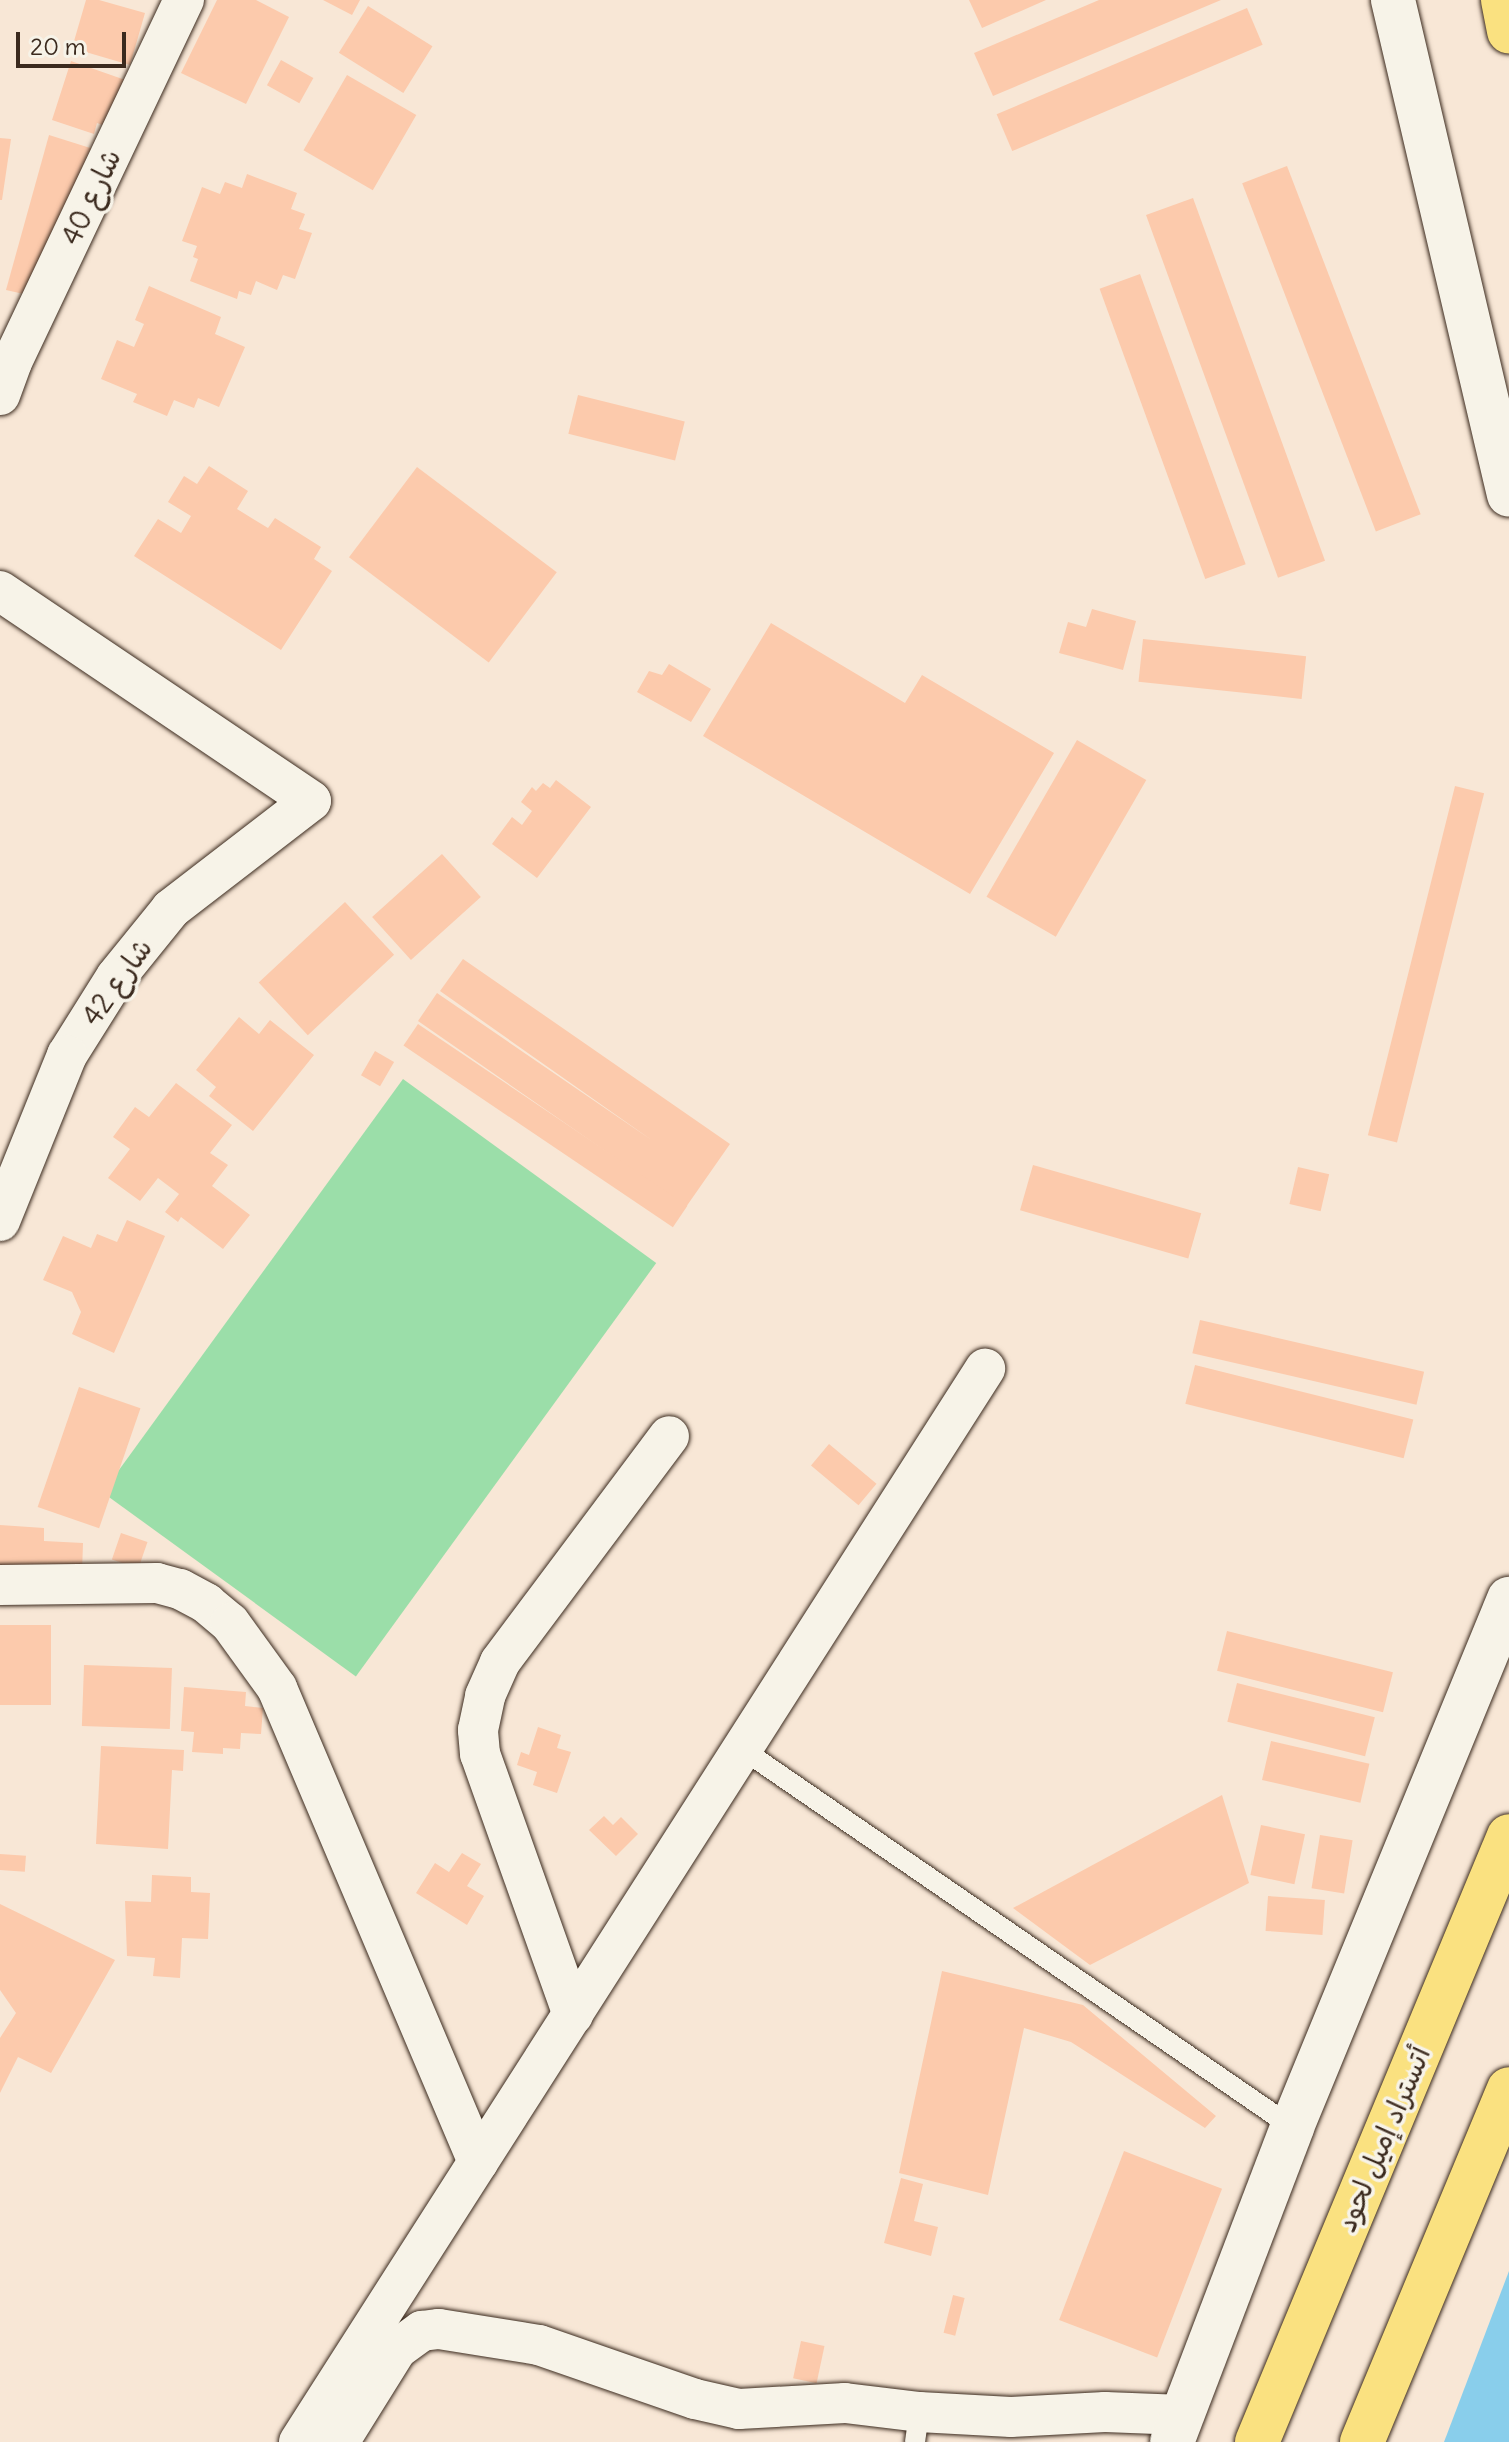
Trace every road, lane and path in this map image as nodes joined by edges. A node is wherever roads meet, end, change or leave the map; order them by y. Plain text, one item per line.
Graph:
1 (184, 0) edge
2 (1393, 0) edge
3 (1503, 0) edge
4 (1509, 31) edge
5 (4, 371) edge
6 (1509, 495) edge
7 (0, 591) edge
8 (0, 1221) edge
9 (985, 1369) dead end
10 (669, 1436) dead end
11 (0, 1585) edge
12 (1509, 1599) edge
13 (742, 1749) junction
14 (1509, 1836) edge
15 (573, 2015) junction
16 (1509, 2089) edge
17 (1292, 2127) junction
18 (478, 2162) junction
19 (917, 2427) edge
20 (1178, 2428) edge
21 (299, 2442) edge
22 (339, 2442) edge
23 (1257, 2442) edge
24 (1362, 2442) edge

1 - 5 street, شارع 40
2 - 6 street
3 - 4 highway
7 - 8 street, شارع 42
9 - 13 street
10 - 15 street
11 - 18 street
12 - 17 street
13 - 15 street
13 - 17 lane
14 - 23 highway, أتستراد إميل لحود
15 - 18 street
16 - 24 highway
17 - 20 street
18 - 21 street
19 - 20 street
19 - 22 street

